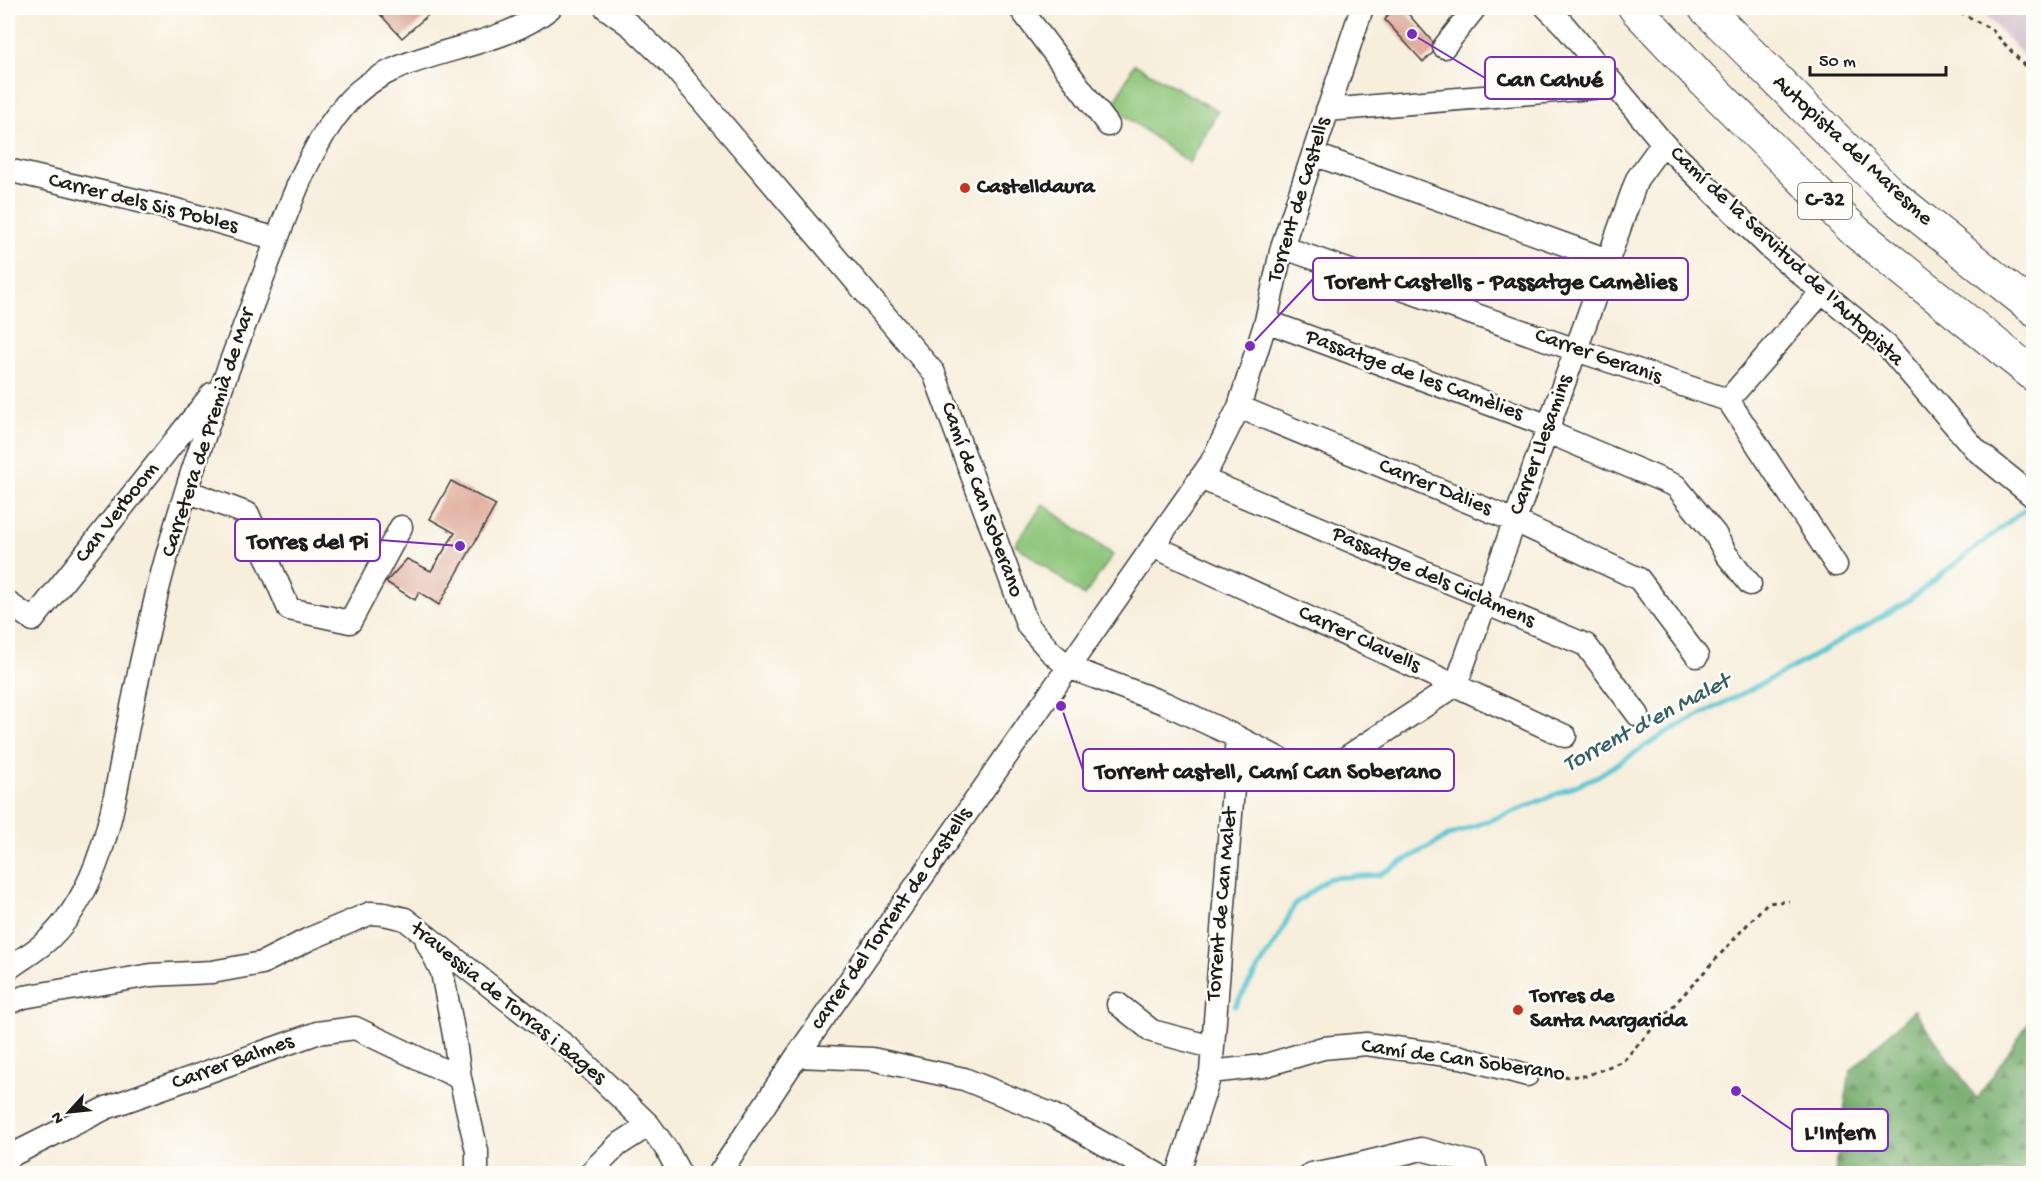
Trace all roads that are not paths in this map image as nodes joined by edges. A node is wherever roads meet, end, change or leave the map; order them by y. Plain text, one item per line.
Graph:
1 (550, 8) edge
2 (606, 8) edge
3 (1020, 8) edge
4 (1362, 8) edge
5 (1475, 8) edge
6 (1547, 8) edge
7 (1635, 8) edge
8 (1705, 8) edge
9 (1444, 47) dead end
10 (1615, 86) junction
11 (1327, 110) junction
12 (1108, 125) dead end
13 (1663, 143) junction
14 (1312, 154) junction
15 (8, 170) edge
16 (277, 239) junction
17 (1282, 247) junction
18 (1608, 260) junction
19 (1822, 292) junction
20 (2034, 309) edge
21 (1266, 321) junction
22 (1576, 350) junction
23 (2034, 375) edge
24 (222, 382) junction
25 (1728, 400) junction
26 (1239, 407) junction
27 (1549, 426) junction
28 (1200, 478) junction
29 (187, 491) junction
30 (2034, 497) edge
31 (1515, 521) junction
32 (401, 527) dead end
33 (1153, 546) junction
34 (1836, 566) dead end
35 (1750, 584) dead end
36 (1487, 598) junction
37 (8, 603) edge
38 (1697, 656) dead end
39 (1068, 667) junction
40 (1456, 685) junction
41 (1638, 715) dead end
42 (1565, 736) dead end
43 (1237, 737) junction
44 (424, 936) junction
45 (8, 969) edge
46 (8, 1003) edge
47 (1118, 1004) dead end
48 (1212, 1047) junction
49 (797, 1056) junction
50 (1211, 1072) junction
51 (1527, 1075) road end
52 (460, 1078) junction
53 (649, 1125) junction
54 (8, 1157) edge
55 (477, 1173) edge
56 (592, 1173) edge
57 (680, 1173) edge
58 (719, 1173) edge
59 (1157, 1173) edge
60 (1178, 1173) edge
61 (1311, 1173) edge
62 (1477, 1173) edge

1 - 16 street, Carretera de Premià de Mar
2 - 39 street, Camí de Can Soberano
3 - 12 street
4 - 11 street, Torrent de Castells
5 - 9 street
6 - 10 street, Camí de la Servitud de l'Autopista
7 - 23 highway, C-32
8 - 20 highway, Autopista del Maresme / C-32
10 - 11 street
10 - 13 street, Camí de la Servitud de l'Autopista
11 - 14 street, Torrent de Castells
13 - 18 street, Carrer Llesamins
13 - 19 street, Camí de la Servitud de l'Autopista
14 - 17 street, Torrent de Castells
14 - 18 street
15 - 16 street, Carrer dels Sis Pobles
16 - 24 street, Carretera de Premià de Mar
17 - 21 street, Torrent de Castells
17 - 22 street, Carrer Geranis
18 - 22 street, Carrer Llesamins
19 - 25 street
19 - 30 street, Camí de la Servitud de l'Autopista
21 - 26 street, Torrent de Castells
21 - 27 street, Passatge de les Camèlies
22 - 25 street, Carrer Geranis
22 - 27 street, Carrer Llesamins
24 - 29 street, Carretera de Premià de Mar
24 - 37 street, Can Verboom
25 - 34 street
26 - 28 street, Torrent de Castells
26 - 31 street, Carrer Dàlies
27 - 31 street, Carrer Llesamins
27 - 35 street, Passatge de les Camèlies
28 - 33 street, Torrent de Castells
28 - 36 street, Passatge dels Ciclàmens
29 - 32 street
29 - 45 street, Carretera de Premià de Mar
31 - 36 street, Carrer Llesamins
31 - 38 street, Carrer Dàlies
33 - 39 street, Torrent de Castells
33 - 40 street, Carrer Clavells
36 - 40 street, Carrer Llesamins
36 - 41 street, Passatge dels Ciclàmens
39 - 43 street, Camí de Can Soberano
39 - 49 street, carrer del Torrent de Castells
40 - 42 street, Carrer Clavells
40 - 43 street, Camí de Can Soberano
43 - 48 street, Torrent de Can Malet
44 - 46 street, travessia de Torras i Bages
44 - 52 street
44 - 53 street, travessia de Torras i Bages
47 - 48 street
48 - 50 street, Torrent de Can Malet
49 - 58 street, carrer del Torrent de Castells
49 - 59 street
50 - 51 street, Camí de Can Soberano
50 - 60 street, Torrent de Can Malet
52 - 54 street, Carrer Balmes
52 - 55 street
53 - 56 street
53 - 57 street, travessia de Torras i Bages
61 - 62 street

